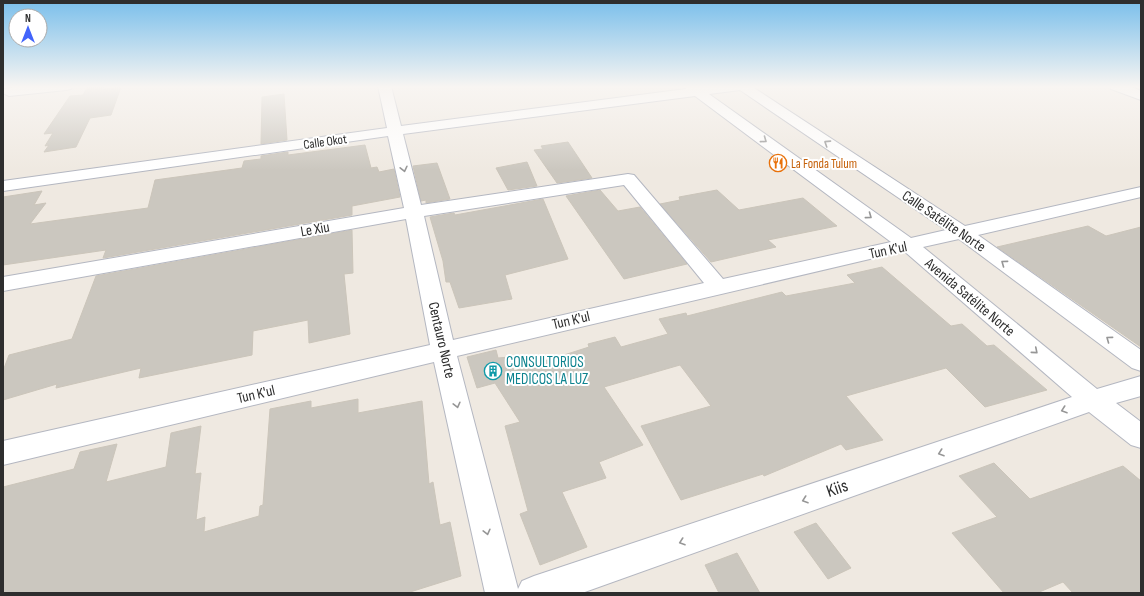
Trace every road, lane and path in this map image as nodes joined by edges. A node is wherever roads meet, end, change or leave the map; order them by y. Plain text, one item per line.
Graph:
1 (391, 114) edge
2 (517, 114) edge
3 (728, 114) edge
4 (784, 114) edge
5 (395, 131) junction
6 (3, 186) edge
7 (1141, 192) edge
8 (414, 212) junction
9 (963, 233) junction
10 (908, 245) junction
11 (3, 284) edge
12 (718, 287) junction
13 (443, 350) junction
14 (1141, 362) edge
15 (1141, 386) edge
16 (1093, 400) junction
17 (1141, 437) edge
18 (3, 453) edge
19 (502, 593) edge
20 (534, 593) edge

1 - 5 street, Centauro Norte
2 - 5 street, Calle Okot
3 -> 10 street, Avenida Satélite Norte
9 -> 4 street, Calle Satélite Norte
5 - 6 street, Calle Okot
5 -> 8 street, Centauro Norte
7 - 9 street, Tun K'ul
8 - 11 street, Le Xiu
8 - 12 street, Le Xiu
8 - 13 street, Centauro Norte
9 - 10 street, Tun K'ul
14 -> 9 street, Calle Satélite Norte
10 - 12 street, Tun K'ul
10 -> 16 street, Avenida Satélite Norte
12 - 13 street, Tun K'ul
13 - 18 street, Tun K'ul
13 -> 19 street, Centauro Norte
15 - 16 street, Kiis
16 - 17 street, Avenida Satélite Norte
16 -> 20 street, Kiis

